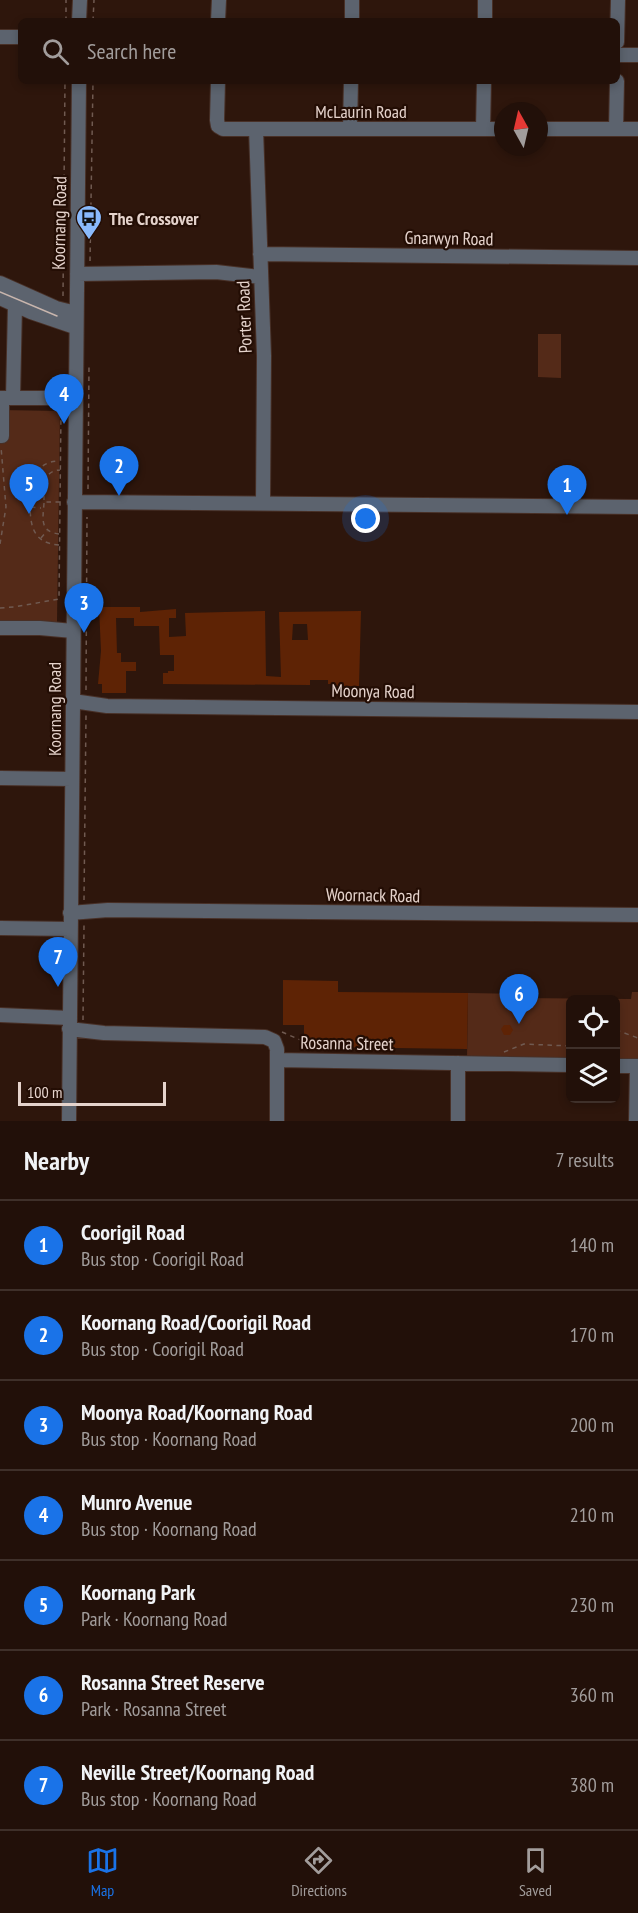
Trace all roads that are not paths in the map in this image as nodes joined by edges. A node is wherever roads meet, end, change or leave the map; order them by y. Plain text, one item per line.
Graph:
1 (80, 0) edge
2 (219, 0) edge
3 (352, 0) edge
4 (485, 0) edge
5 (618, 0) edge
6 (79, 18) edge
7 (218, 18) edge
8 (352, 18) edge
9 (484, 18) edge
10 (618, 18) edge
11 (0, 37) edge
12 (18, 37) edge
13 (620, 55) edge
14 (638, 55) edge
15 (79, 84) edge
16 (218, 84) edge
17 (351, 84) edge
18 (484, 84) edge
19 (616, 84) edge
20 (350, 128) junction
21 (256, 129) junction
22 (483, 129) junction
23 (494, 129) edge
24 (548, 129) edge
25 (616, 129) junction
26 (638, 129) edge
27 (638, 258) edge
28 (260, 266) junction
29 (83, 274) junction
30 (0, 283) edge
31 (0, 298) edge
32 (15, 305) junction
33 (76, 313) junction
34 (75, 327) junction
35 (5, 398) edge
36 (68, 398) junction
37 (1, 436) edge
38 (74, 502) junction
39 (263, 503) junction
40 (638, 507) edge
41 (73, 626) junction
42 (0, 628) edge
43 (79, 706) junction
44 (638, 712) edge
45 (0, 778) edge
46 (72, 779) junction
47 (77, 910) junction
48 (638, 915) edge
49 (0, 928) edge
50 (70, 929) junction
51 (0, 1015) edge
52 (72, 1023) junction
53 (277, 1060) junction
54 (458, 1064) junction
55 (566, 1065) edge
56 (620, 1066) edge
57 (638, 1066) edge
58 (69, 1121) edge
59 (277, 1121) edge
60 (458, 1121) edge
61 (636, 1121) edge

1 - 6 street
2 - 7 street
3 - 8 street
4 - 9 street
5 - 10 street
11 - 12 street
13 - 14 street
15 - 29 street, Koornang Road
16 - 21 street, McLaurin Road
17 - 20 street
18 - 22 street
19 - 25 street
20 - 21 street, McLaurin Road
20 - 22 street, McLaurin Road
21 - 28 street, Porter Road
22 - 23 street, McLaurin Road
24 - 25 street
25 - 26 street
27 - 28 street, Gnarwyn Road
28 - 29 street
28 - 39 street, Porter Road
29 - 33 street, Koornang Road
30 - 33 street
31 - 32 street
32 - 34 street
32 - 35 street
33 - 34 street, Koornang Road
34 - 36 street, Koornang Road
35 - 36 street
35 - 37 street
36 - 38 street, Koornang Road
38 - 39 street
38 - 41 street, Koornang Road
39 - 40 street
41 - 42 street
41 - 43 street, Koornang Road
43 - 44 street, Moonya Road
43 - 46 street, Koornang Road
45 - 46 street
46 - 47 street, Koornang Road
47 - 48 street, Woornack Road
47 - 50 street, Koornang Road
49 - 50 street
50 - 52 street, Koornang Road
51 - 52 street, Rosanna Street
52 - 53 street, Rosanna Street
52 - 58 street, Koornang Road
53 - 54 street, Rosanna Street
53 - 59 street
54 - 55 street, Rosanna Street
54 - 60 street
56 - 57 street
57 - 61 street

